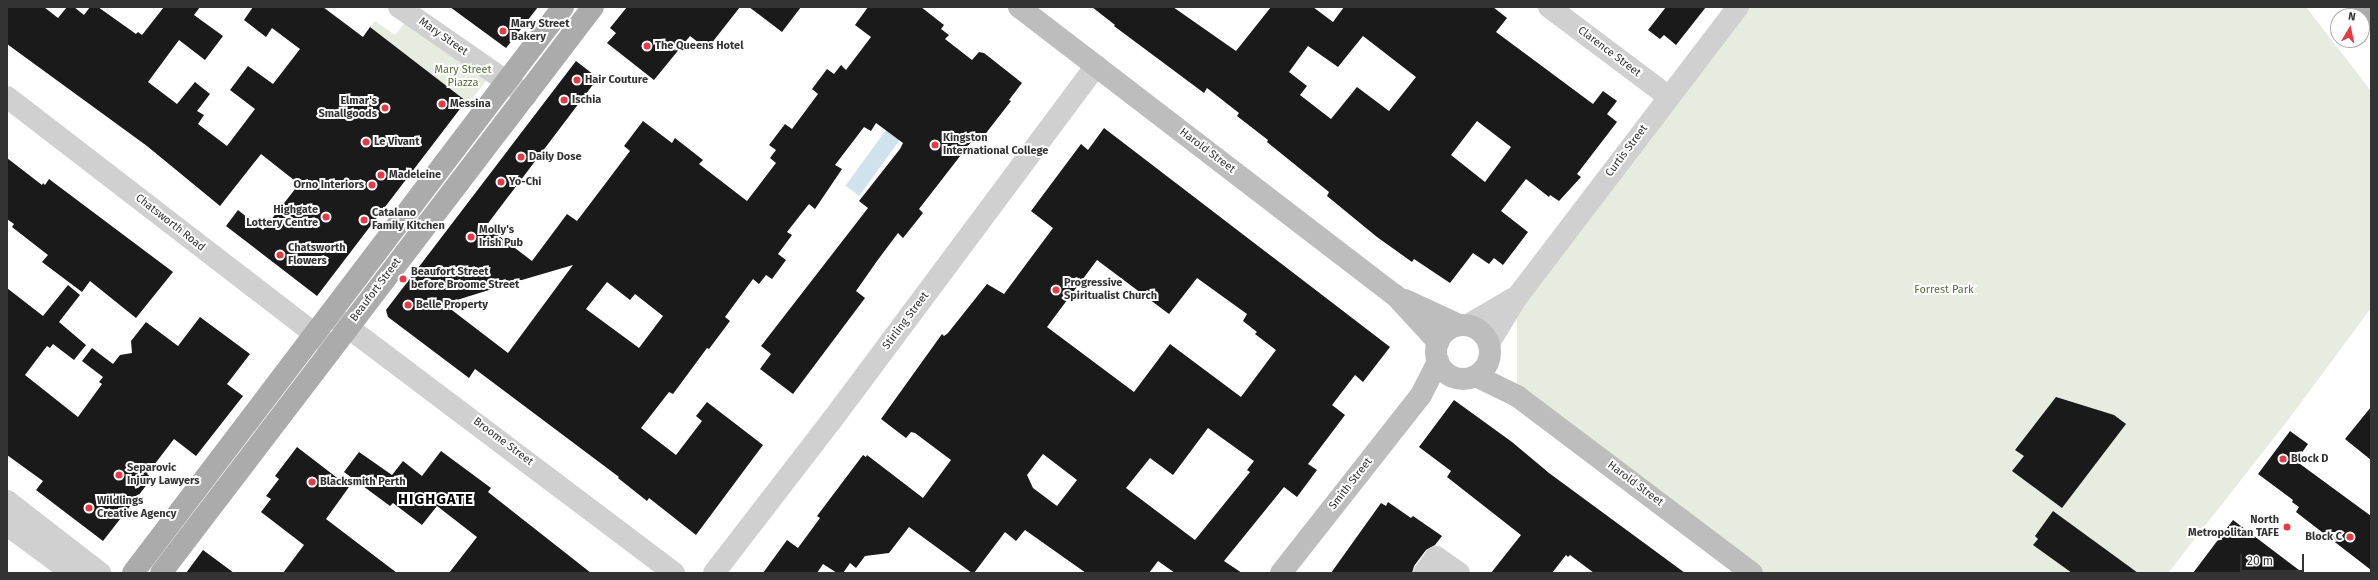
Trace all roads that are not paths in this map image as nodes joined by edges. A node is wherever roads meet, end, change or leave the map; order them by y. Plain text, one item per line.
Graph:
1 (399, 7) edge
2 (563, 7) edge
3 (593, 7) edge
4 (1019, 7) edge
5 (1549, 7) edge
6 (1738, 7) edge
7 (2364, 7) edge
8 (2371, 16) edge
9 (1096, 66) junction
10 (507, 82) junction
11 (526, 95) junction
12 (7, 97) edge
13 (1669, 97) junction
14 (1395, 295) junction
15 (1517, 297) junction
16 (330, 313) junction
17 (1464, 325) junction
18 (348, 327) junction
19 (314, 334) junction
20 (332, 348) junction
21 (1490, 348) junction
22 (1438, 351) junction
23 (1467, 377) junction
24 (1421, 395) junction
25 (1517, 396) junction
26 (7, 501) edge
27 (7, 525) edge
28 (72, 573) edge
29 (100, 573) edge
30 (133, 573) edge
31 (161, 573) edge
32 (674, 573) edge
33 (714, 573) edge
34 (1281, 573) edge
35 (1424, 573) edge
36 (1459, 573) edge
37 (1752, 573) edge

1 - 10 street, Mary Street
2 - 10 main road, Beaufort Street
3 - 11 main road, Beaufort Street
4 - 9 street, Harold Street
5 - 13 street, Clarence Street
6 - 13 street, Curtis Street
7 - 8 main road
9 - 14 street, Harold Street
9 - 33 street, Stirling Street
10 - 11 street, Mary Street
10 - 16 main road, Beaufort Street
11 - 18 main road, Beaufort Street
12 - 19 street, Chatsworth Road
13 - 15 street, Curtis Street
14 - 17 street, Harold Street
14 - 22 street, Harold Street
15 - 17 street, Curtis Street
15 - 21 street, Curtis Street
16 - 18 street, Broome Street
16 - 19 main road, Beaufort Street
17 - 21 street
17 - 22 street
18 - 20 main road, Beaufort Street
18 - 32 street, Broome Street
19 - 20 street, Chatsworth Road
19 - 30 main road, Beaufort Street
20 - 31 main road, Beaufort Street
21 - 23 street
21 - 25 street, Harold Street
22 - 23 street
22 - 24 street, Smith Street
23 - 24 street, Smith Street
23 - 25 street, Harold Street
24 - 34 street, Smith Street
25 - 37 street, Harold Street
26 - 29 street
27 - 28 street
35 - 36 street

